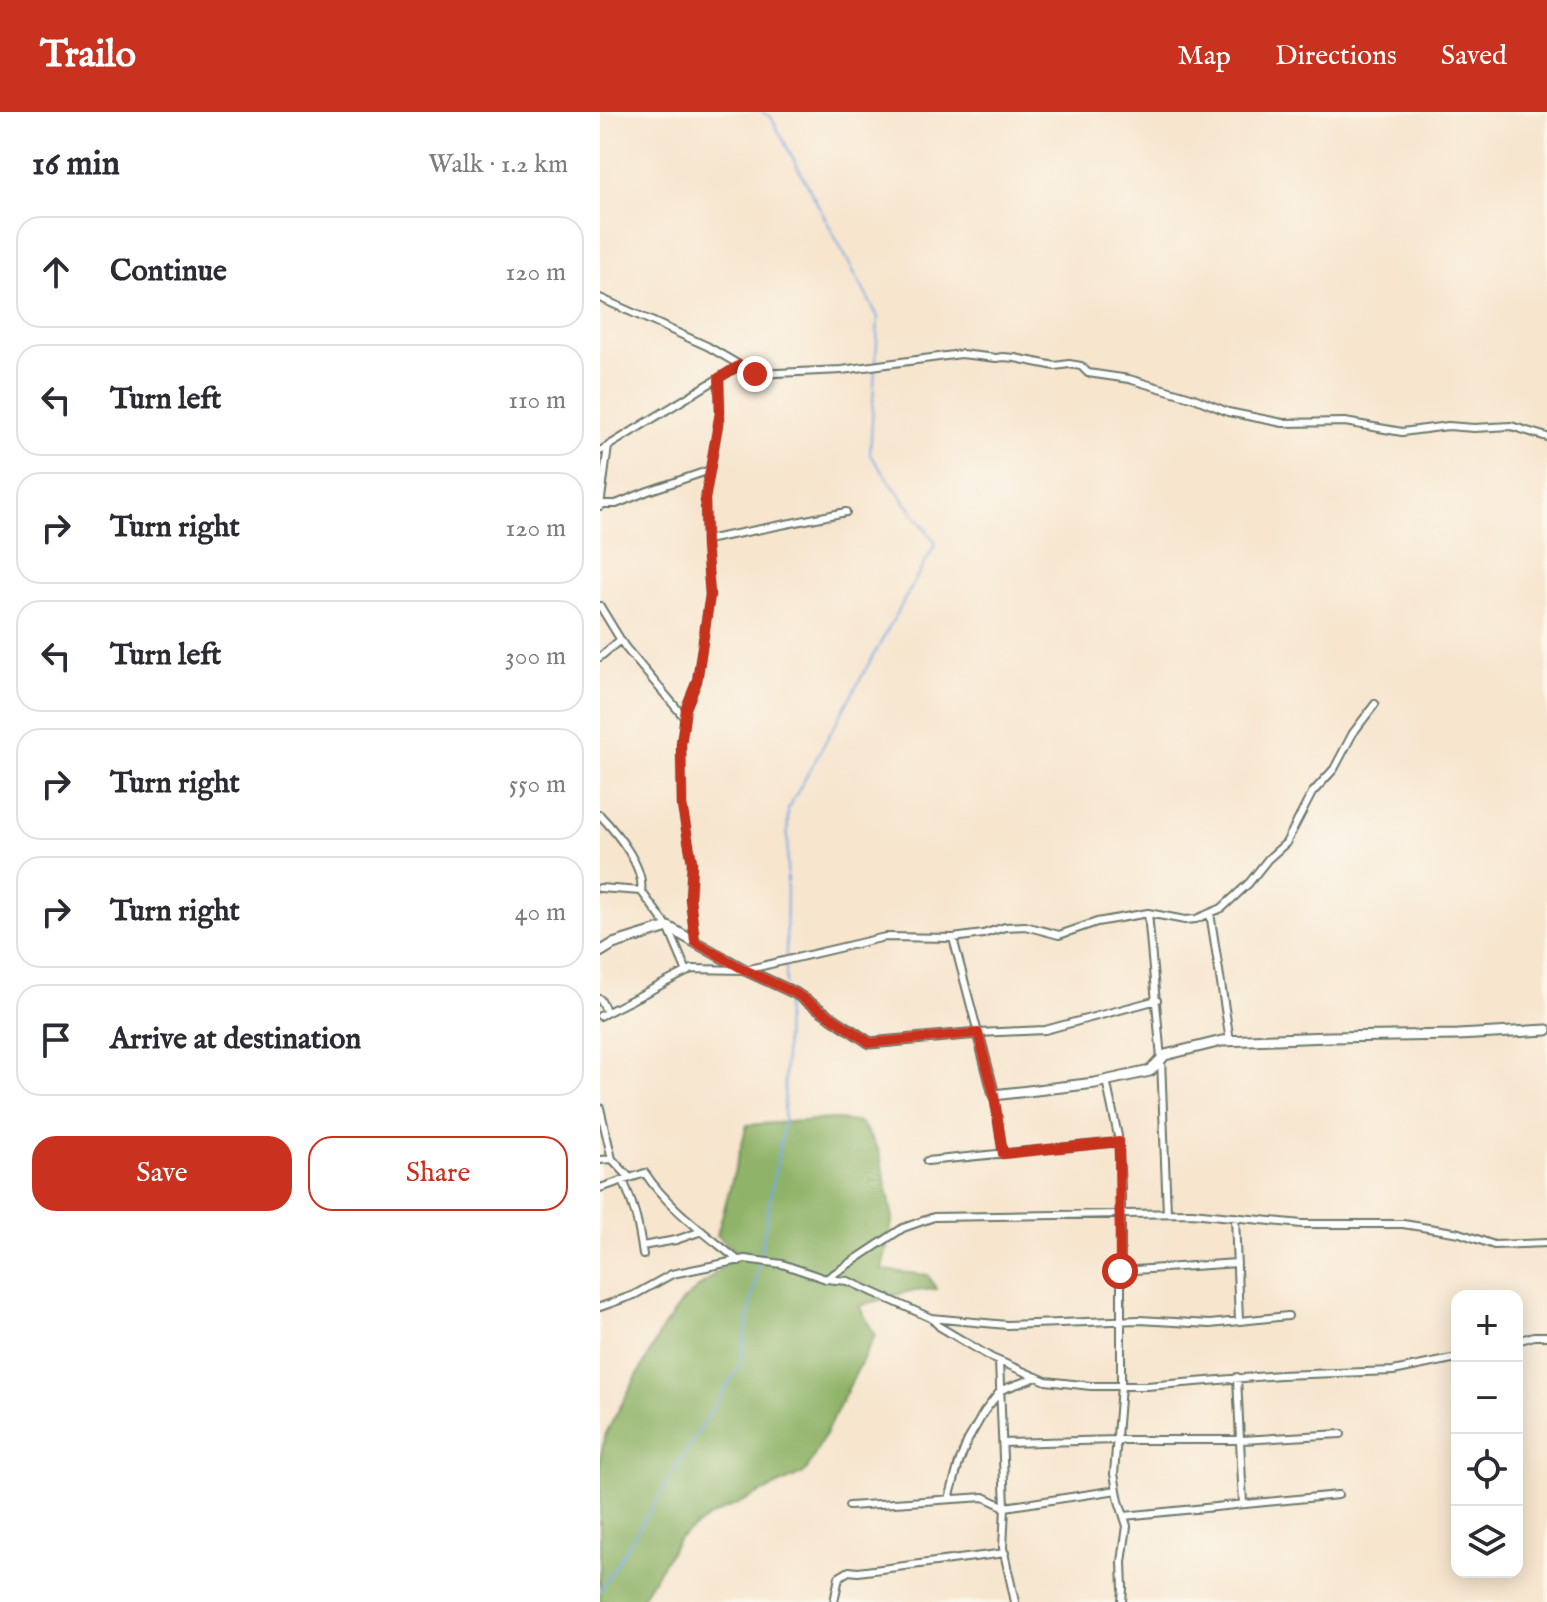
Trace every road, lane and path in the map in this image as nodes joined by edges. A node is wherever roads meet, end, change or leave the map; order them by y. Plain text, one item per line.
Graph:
1 (600, 298) edge
2 (740, 365) junction
3 (719, 378) junction
4 (1547, 437) edge
5 (608, 446) junction
6 (600, 451) edge
7 (710, 470) junction
8 (601, 505) edge
9 (846, 512) dead end
10 (706, 540) junction
11 (600, 606) edge
12 (620, 640) junction
13 (600, 657) edge
14 (1375, 704) dead end
15 (684, 717) junction
16 (600, 815) edge
17 (600, 888) edge
18 (641, 891) junction
19 (1148, 913) junction
20 (1210, 913) junction
21 (668, 927) junction
22 (953, 938) junction
23 (695, 942) junction
24 (600, 952) edge
25 (745, 970) junction
26 (687, 972) junction
27 (600, 999) edge
28 (1157, 1000) junction
29 (603, 1014) edge
30 (1547, 1030) edge
31 (978, 1033) junction
32 (1230, 1041) junction
33 (1161, 1059) junction
34 (1106, 1080) junction
35 (994, 1095) junction
36 (600, 1108) edge
37 (1119, 1142) junction
38 (1003, 1154) junction
39 (612, 1159) junction
40 (600, 1160) edge
41 (927, 1161) dead end
42 (626, 1179) junction
43 (600, 1188) edge
44 (1167, 1213) junction
45 (1120, 1214) junction
46 (1235, 1217) junction
47 (702, 1231) junction
48 (1547, 1243) edge
49 (642, 1246) junction
50 (643, 1255) dead end
51 (739, 1261) junction
52 (1237, 1263) junction
53 (1120, 1271) junction
54 (826, 1279) junction
55 (600, 1307) edge
56 (1288, 1316) dead end
57 (931, 1318) junction
58 (1120, 1321) junction
59 (1239, 1321) junction
60 (1547, 1336) edge
61 (1523, 1339) edge
62 (1451, 1359) edge
63 (999, 1361) junction
64 (1038, 1377) junction
65 (1237, 1377) junction
66 (1121, 1386) junction
67 (1001, 1390) junction
68 (1341, 1434) dead end
69 (1116, 1440) junction
70 (1240, 1440) junction
71 (1003, 1443) junction
72 (1117, 1490) junction
73 (1338, 1495) dead end
74 (949, 1499) junction
75 (1243, 1504) junction
76 (849, 1506) dead end
77 (1005, 1507) junction
78 (1124, 1516) junction
79 (1005, 1553) junction
80 (834, 1602) edge
81 (1015, 1602) edge
82 (1122, 1602) edge

1 - 2 street
2 - 3 street
2 - 4 street
3 - 5 street
3 - 7 street
5 - 6 street
5 - 8 street
7 - 8 street
7 - 10 street
9 - 10 street
10 - 15 street
11 - 12 street
12 - 13 street
12 - 15 street
14 - 20 street
15 - 23 street
16 - 18 street
17 - 18 street
18 - 21 street
19 - 20 street
19 - 22 street
19 - 28 street
20 - 32 street
21 - 23 street
21 - 24 street
21 - 26 street
22 - 25 street
22 - 31 street
23 - 25 street
25 - 26 street
25 - 31 street
26 - 29 street
27 - 29 street
28 - 31 street
28 - 33 street
30 - 32 street
31 - 35 street
32 - 33 street
33 - 34 street
33 - 44 street
34 - 35 street
34 - 37 street
35 - 38 street
36 - 39 street
37 - 38 street
37 - 45 street
38 - 41 street
39 - 40 street
39 - 42 street
42 - 43 street
42 - 47 street
42 - 49 street
44 - 45 street
44 - 46 street
45 - 53 street
45 - 54 street
46 - 48 street
46 - 52 street
47 - 49 street
47 - 51 street
49 - 50 street
51 - 54 street
51 - 55 street
52 - 53 street
52 - 59 street
53 - 58 street
54 - 57 street
56 - 59 street
57 - 58 street
57 - 63 street
58 - 59 street
58 - 66 street
60 - 61 street
62 - 65 street
63 - 64 street
63 - 67 street
64 - 66 street
64 - 67 street
65 - 66 street
65 - 70 street
66 - 69 street
67 - 71 street
67 - 74 street
68 - 70 street
69 - 70 street
69 - 71 street
69 - 72 street
70 - 75 street
71 - 77 street
72 - 77 street
72 - 78 street
73 - 75 street
74 - 76 street
74 - 77 street
75 - 78 street
77 - 79 street
78 - 82 street
79 - 80 street
79 - 81 street

